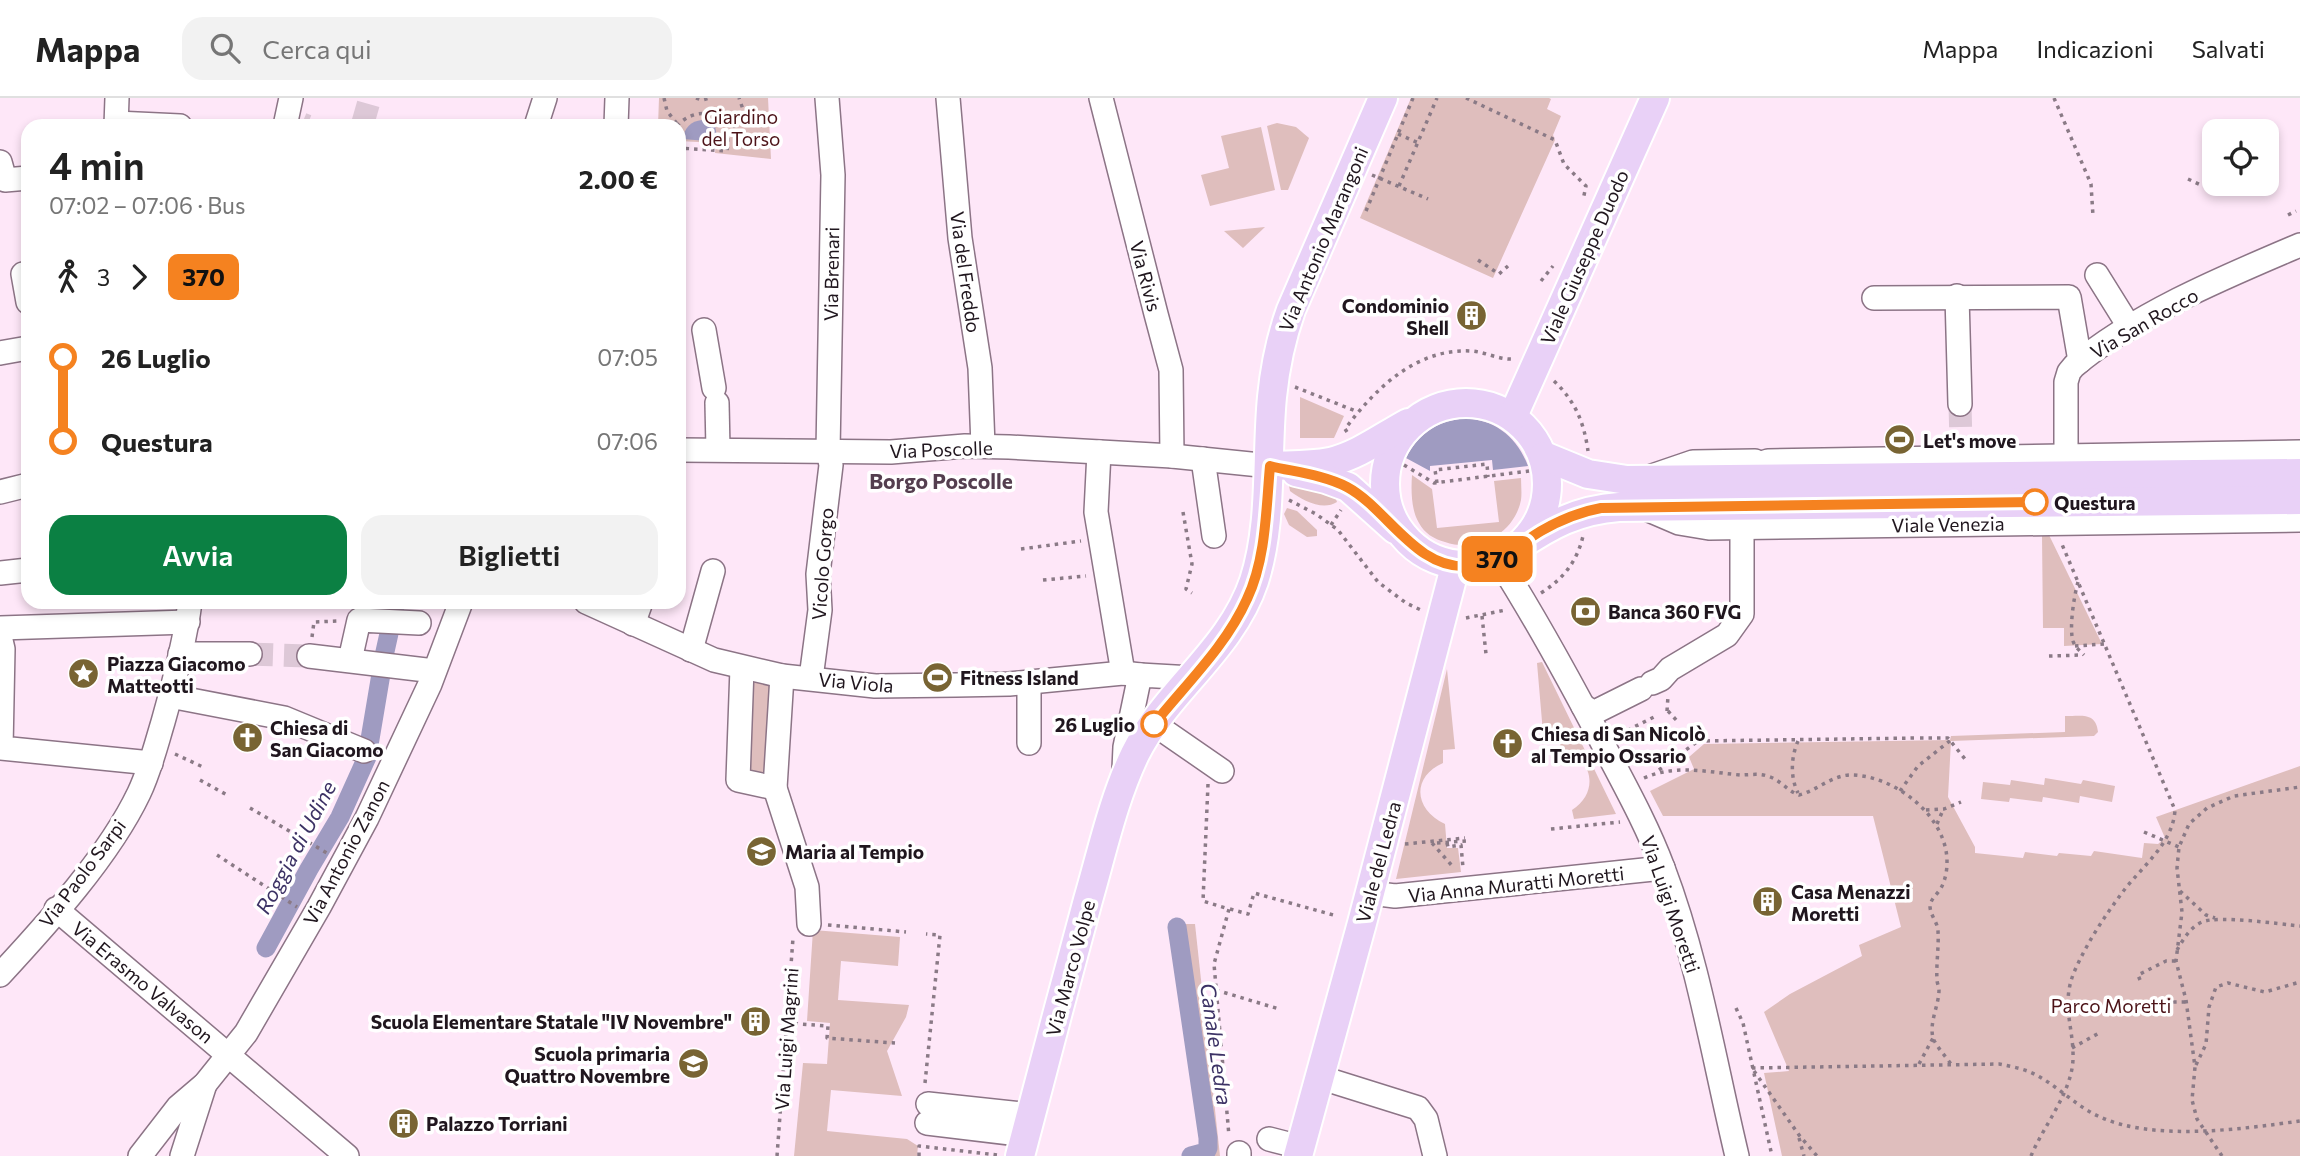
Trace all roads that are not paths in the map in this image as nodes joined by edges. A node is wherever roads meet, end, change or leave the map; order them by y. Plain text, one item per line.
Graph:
1 (117, 98) edge
2 (290, 98) edge
3 (545, 98) edge
4 (617, 98) edge
5 (827, 98) edge
6 (948, 98) edge
7 (1101, 98) edge
8 (1383, 98) edge
9 (1655, 98) edge
10 (116, 119) edge
11 (286, 119) edge
12 (538, 119) edge
13 (616, 119) edge
14 (0, 162) edge
15 (21, 179) edge
16 (2300, 244) edge
17 (2097, 275) dead end
18 (1957, 296) junction
19 (1874, 298) dead end
20 (2130, 328) junction
21 (704, 330) dead end
22 (21, 349) edge
23 (0, 353) edge
24 (2080, 361) junction
25 (1960, 404) tunnel mouth
26 (1427, 412) junction
27 (1513, 416) junction
28 (983, 446) junction
29 (719, 449) junction
30 (686, 450) edge
31 (828, 451) junction
32 (1099, 452) junction
33 (2300, 452) edge
34 (1172, 456) junction
35 (2066, 456) junction
36 (1203, 459) junction
37 (1769, 461) junction
38 (1532, 465) junction
39 (1270, 466) junction
40 (2300, 474) edge
41 (1728, 479) junction
42 (21, 487) edge
43 (0, 492) edge
44 (1642, 493) junction
45 (2300, 500) edge
46 (2300, 520) edge
47 (1742, 528) junction
48 (1214, 536) dead end
49 (1409, 541) junction
50 (1507, 553) junction
51 (1455, 566) junction
52 (21, 571) edge
53 (713, 571) dead end
54 (0, 573) edge
55 (458, 609) edge
56 (618, 609) edge
57 (189, 612) edge
58 (637, 613) edge
59 (390, 621) road end
60 (0, 628) edge
61 (0, 636) edge
62 (691, 650) junction
63 (180, 654) junction
64 (250, 654) tunnel mouth
65 (309, 656) tunnel mouth
66 (371, 663) junction
67 (742, 668) junction
68 (426, 670) dead end
69 (1132, 674) junction
70 (782, 676) junction
71 (811, 678) junction
72 (1192, 678) junction
73 (1030, 682) junction
74 (170, 696) junction
75 (1583, 706) junction
76 (1154, 724) junction
77 (1028, 743) dead end
78 (1, 749) edge
79 (364, 751) dead end
80 (160, 757) junction
81 (1215, 773) road end
82 (1124, 782) junction
83 (775, 788) junction
84 (1663, 868) junction
85 (1371, 890) junction
86 (56, 909) junction
87 (802, 926) road end
88 (0, 975) edge
89 (229, 1054) junction
90 (1319, 1077) junction
91 (205, 1084) junction
92 (927, 1106) road end
93 (1026, 1136) edge
94 (1269, 1139) dead end
95 (1299, 1152) edge
96 (140, 1156) edge
97 (182, 1156) edge
98 (347, 1156) edge
99 (1435, 1156) edge
100 (1737, 1156) edge

1 - 10 street
2 - 11 street
3 - 12 street
4 - 13 street
5 - 31 street, Via Brenari
6 - 28 street, Via del Freddo
7 - 34 street, Via Rivis
8 - 39 main road, Via Antonio Marangoni
9 - 27 main road, Viale Giuseppe Duodo
14 - 15 street
16 - 20 street, Via San Rocco
17 - 20 street
18 - 19 street
18 - 24 street
18 - 25 street
20 - 24 street, Via San Rocco
21 - 29 street
22 - 23 street
24 - 35 street, Via San Rocco
26 - 27 main road
26 - 39 main road
26 - 49 main road
27 - 38 main road
28 - 31 street, Via Poscolle
28 - 32 street, Via Poscolle
29 - 30 street, Via Poscolle
29 - 31 street, Via Poscolle
31 - 71 street, Vicolo Gorgo
32 - 34 street, Via Poscolle
32 - 69 street
33 - 35 street, Viale Venezia
34 - 36 street, Via Poscolle
35 - 37 street, Viale Venezia
36 - 39 street, Via Poscolle
36 - 48 street
37 - 41 street, Viale Venezia
37 - 44 street, Viale Venezia
38 - 44 main road, Viale Venezia
38 - 50 main road
39 - 49 main road
39 - 72 main road, Via Marco Volpe
40 - 41 main road, Viale Venezia
41 - 44 main road, Viale Venezia
42 - 43 street
44 - 45 main road, Viale Venezia
44 - 47 street, Viale Venezia
44 - 50 main road, Viale Venezia
46 - 47 street, Viale Venezia
47 - 75 street
49 - 51 main road
50 - 51 main road
50 - 75 street, Via Luigi Moretti
51 - 85 main road, Viale del Ledra
52 - 54 street
53 - 62 street
55 - 89 street, Via Antonio Zanon
56 - 58 street, Via Viola
57 - 60 street
57 - 63 street
58 - 62 street, Via Viola
59 - 66 street
61 - 78 street
62 - 67 street, Via Viola
63 - 64 street
63 - 74 street
65 - 66 street
66 - 68 street
67 - 70 street, Via Viola
67 - 83 street
69 - 72 street
69 - 73 street, Via Viola
69 - 82 street, Via Marco Volpe
70 - 71 street, Via Viola
70 - 83 street
71 - 73 street, Via Viola
72 - 76 main road, Via Marco Volpe
73 - 77 street
74 - 79 street
74 - 80 street
75 - 84 street, Via Luigi Moretti
76 - 81 street
76 - 82 main road, Via Marco Volpe
78 - 80 street
80 - 86 street, Via Paolo Sarpi
82 - 93 main road, Via Marco Volpe
83 - 87 street
84 - 85 street, Via Anna Muratti Moretti
84 - 100 street, Via Luigi Moretti
85 - 90 main road, Viale del Ledra
86 - 88 street, Via Paolo Sarpi
86 - 89 street, Via Erasmo Valvason
89 - 91 street, Via Antonio Zanon
89 - 98 street, Via Erasmo Valvason
90 - 95 main road, Viale del Ledra
90 - 99 street
91 - 96 street
91 - 97 street
92 - 93 street
94 - 95 street

